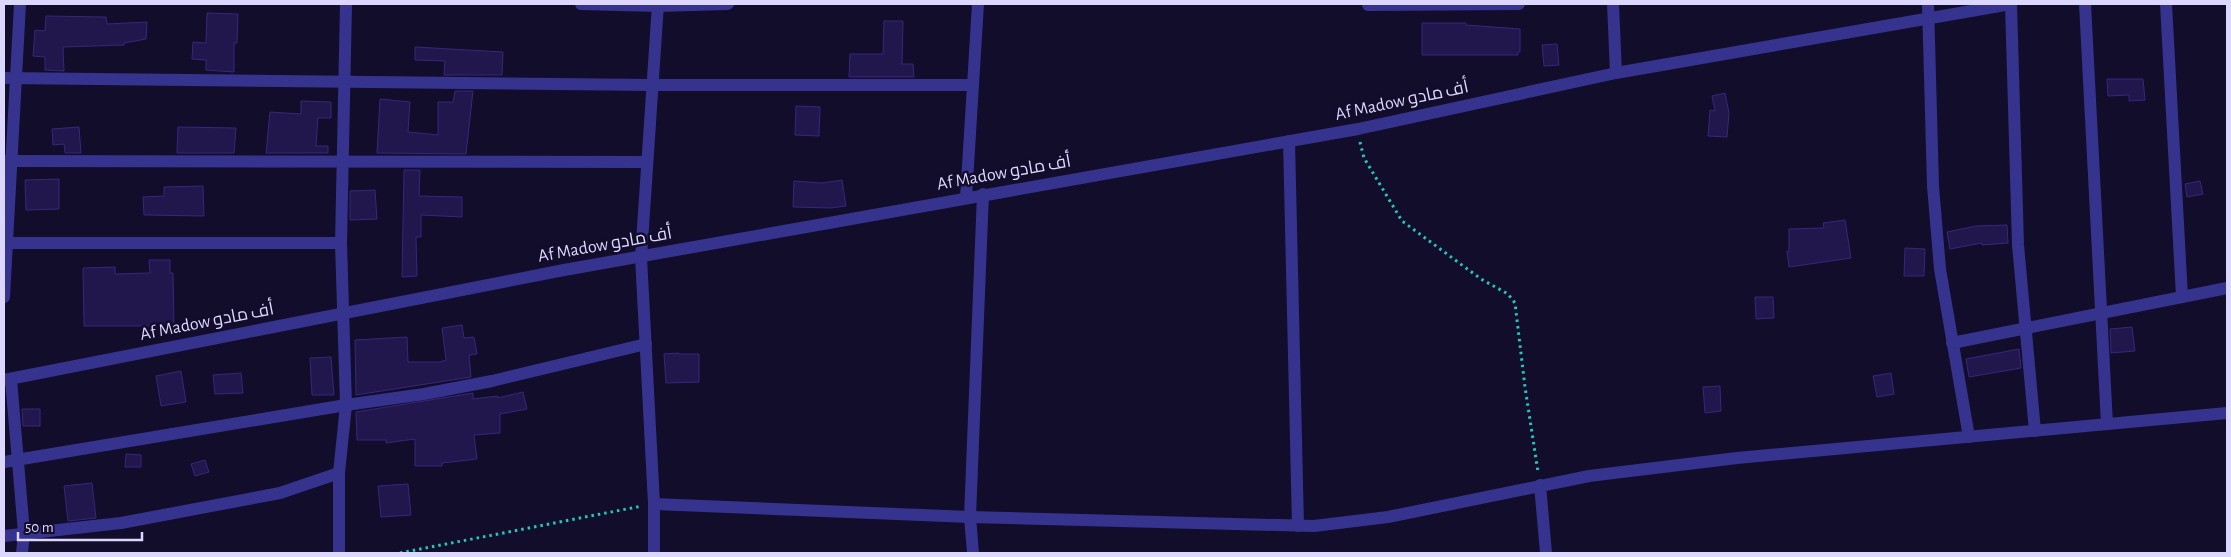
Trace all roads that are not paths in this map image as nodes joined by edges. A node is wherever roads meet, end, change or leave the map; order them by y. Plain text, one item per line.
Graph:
1 (20, 4) edge
2 (346, 4) edge
3 (581, 4) edge
4 (728, 4) edge
5 (978, 4) edge
6 (1519, 4) edge
7 (1613, 4) edge
8 (1928, 4) edge
9 (2011, 4) edge
10 (2085, 4) edge
11 (2166, 4) edge
12 (658, 5) edge
13 (1368, 6) dead end
14 (1929, 19) junction
15 (1616, 73) junction
16 (10, 78) edge
17 (344, 82) junction
18 (652, 85) junction
19 (973, 85) junction
20 (1289, 141) junction
21 (7, 161) edge
22 (341, 161) junction
23 (647, 162) junction
24 (983, 194) junction
25 (966, 198) junction
26 (5, 243) edge
27 (341, 243) junction
28 (640, 257) junction
29 (2227, 288) edge
30 (4, 297) edge
31 (2182, 297) junction
32 (343, 312) junction
33 (2101, 313) junction
34 (2026, 328) junction
35 (1952, 343) junction
36 (646, 344) junction
37 (7, 380) edge
38 (346, 405) junction
39 (2227, 412) edge
40 (2107, 424) junction
41 (2035, 431) junction
42 (1969, 437) junction
43 (19, 460) junction
44 (4, 462) edge
45 (339, 473) junction
46 (1540, 485) junction
47 (654, 504) junction
48 (970, 517) junction
49 (1298, 526) junction
50 (24, 533) junction
51 (4, 536) edge
52 (22, 553) edge
53 (339, 553) edge
54 (654, 553) edge
55 (973, 553) edge
56 (1546, 553) edge

1 - 16 street
2 - 17 street
3 - 12 street
4 - 12 street
5 - 19 street
6 - 13 street
7 - 15 street
8 - 14 street
9 - 14 street, Af Madow أف مادو
9 - 34 street
10 - 33 street
11 - 31 street
12 - 18 street
14 - 15 street, Af Madow أف مادو
14 - 35 street
15 - 20 street, Af Madow أف مادو
16 - 17 street
16 - 21 street
17 - 18 street
17 - 22 street
18 - 19 street
18 - 23 street
19 - 25 street
20 - 24 street, Af Madow أف مادو
20 - 49 street
21 - 22 street
21 - 26 street
22 - 23 street
22 - 27 street
23 - 28 street
24 - 25 street, Af Madow أف مادو
24 - 48 street
25 - 28 street, Af Madow أف مادو
26 - 27 street
26 - 30 street
27 - 32 street
28 - 32 street, Af Madow أف مادو
28 - 36 street
29 - 31 street
31 - 33 street
32 - 37 street, Af Madow أف مادو
32 - 38 street
33 - 34 street
33 - 40 street
34 - 35 street
34 - 41 street
35 - 42 street
36 - 38 street
36 - 47 street
37 - 43 street
38 - 43 street
38 - 45 street
39 - 40 street
40 - 41 street
41 - 42 street
42 - 46 street
43 - 44 street
43 - 50 street
45 - 50 street
45 - 53 street
46 - 49 street
46 - 56 street
47 - 48 street
47 - 54 street
48 - 49 street
48 - 55 street
50 - 51 street
50 - 52 street

